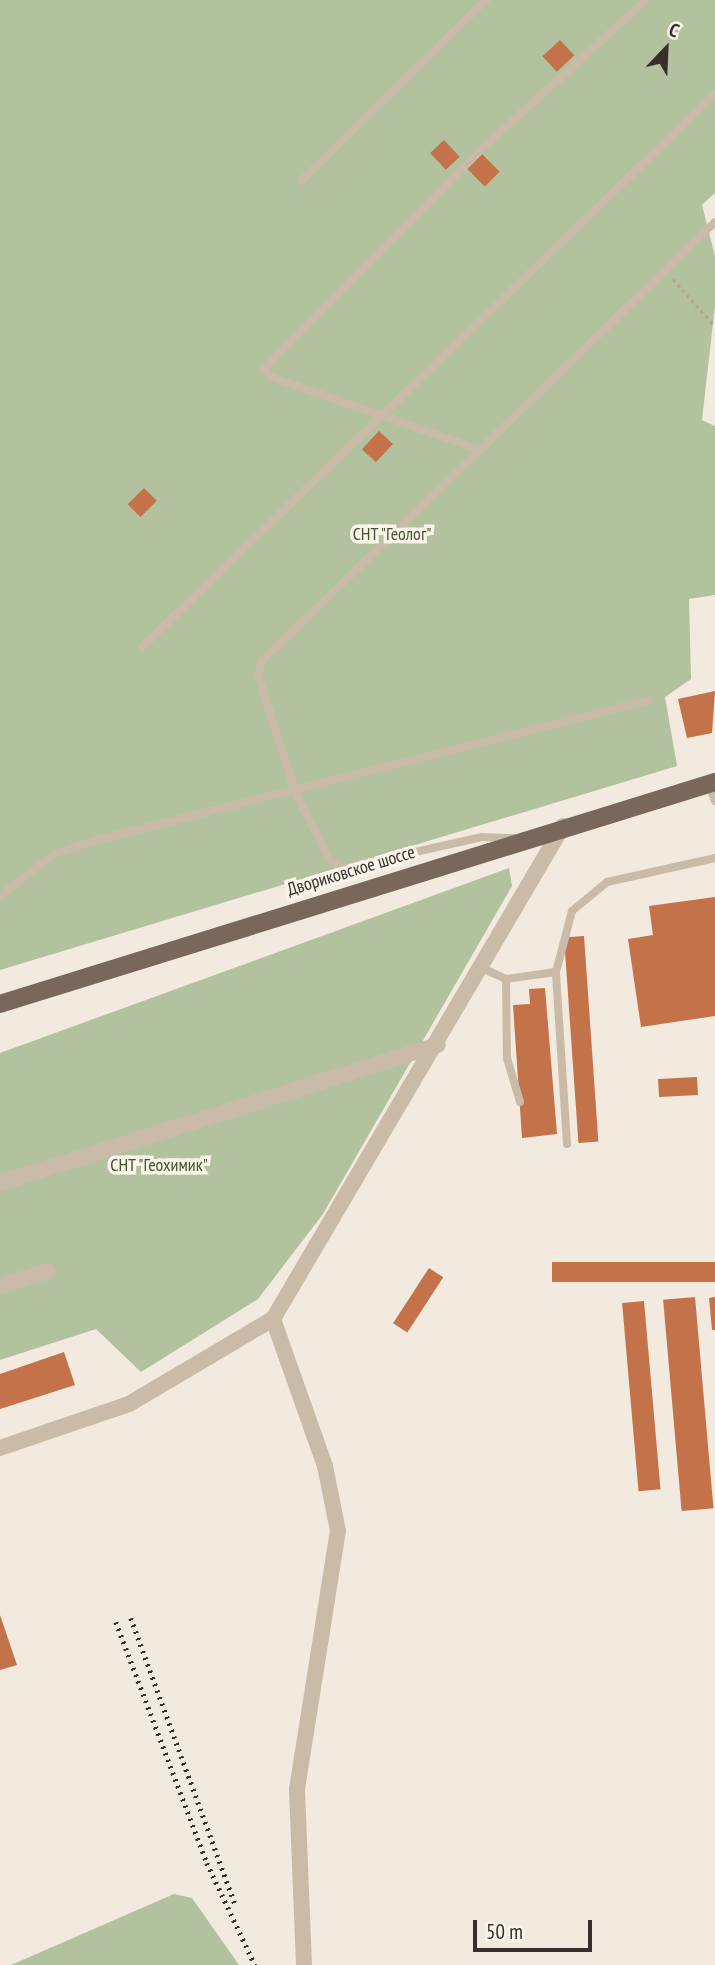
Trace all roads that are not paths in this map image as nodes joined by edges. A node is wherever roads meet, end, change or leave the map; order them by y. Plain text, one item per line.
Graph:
1 (486, 0) edge
2 (646, 0) edge
3 (715, 94) edge
4 (301, 181) dead end
5 (715, 222) edge
6 (383, 416) junction
7 (478, 449) junction
8 (142, 646) dead end
9 (649, 699) dead end
10 (712, 782) edge
11 (296, 794) junction
12 (715, 801) edge
13 (563, 827) junction
14 (524, 839) junction
15 (715, 858) edge
16 (0, 896) edge
17 (482, 968) junction
18 (556, 971) junction
19 (506, 979) junction
20 (0, 1004) edge
21 (438, 1045) junction
22 (520, 1102) dead end
23 (567, 1144) dead end
24 (0, 1183) edge
25 (48, 1271) dead end
26 (0, 1286) edge
27 (273, 1319) junction
28 (0, 1448) edge
29 (304, 1965) edge

1 - 4 lane
2 - 6 lane
3 - 6 lane
5 - 7 lane
6 - 7 lane
6 - 8 lane
7 - 11 lane
9 - 11 lane
10 - 12 lane
10 - 13 main road, Двориковское шоссе
11 - 14 lane
11 - 16 lane
13 - 14 main road, Двориковское шоссе
13 - 17 street
14 - 20 main road, Двориковское шоссе
15 - 18 lane
17 - 19 lane
17 - 21 street
18 - 19 lane
18 - 23 lane
19 - 22 lane
21 - 24 street
21 - 27 street
25 - 26 street
27 - 28 street
27 - 29 street

